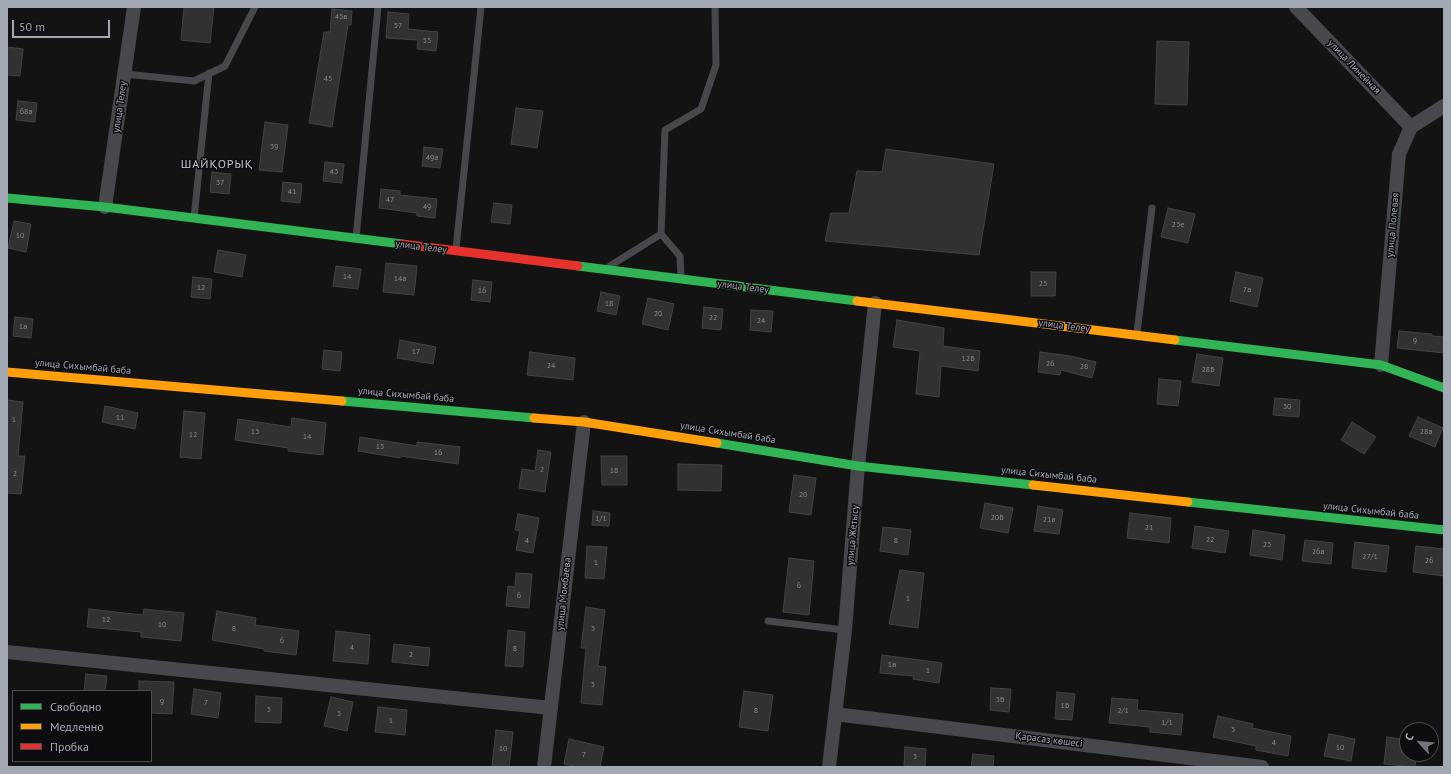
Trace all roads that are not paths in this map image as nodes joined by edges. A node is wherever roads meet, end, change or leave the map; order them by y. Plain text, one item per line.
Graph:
1 (134, 7) edge
2 (255, 7) edge
3 (378, 7) edge
4 (481, 7) edge
5 (715, 7) edge
6 (1296, 7) edge
7 (209, 73) junction
8 (125, 74) junction
9 (1444, 106) edge
10 (1411, 127) junction
11 (7, 198) edge
12 (106, 206) junction
13 (1152, 208) dead end
14 (194, 218) junction
15 (661, 234) junction
16 (356, 238) junction
17 (456, 251) junction
18 (604, 269) junction
19 (682, 279) junction
20 (875, 303) junction
21 (1137, 335) junction
22 (1380, 365) junction
23 (7, 372) edge
24 (1444, 388) edge
25 (584, 422) junction
26 (858, 466) junction
27 (1444, 530) edge
28 (768, 621) dead end
29 (845, 630) junction
30 (7, 652) edge
31 (551, 708) junction
32 (835, 714) junction
33 (544, 767) edge
34 (829, 767) edge
35 (1262, 767) edge

1 - 8 street, улица Телеу
2 - 7 lane
3 - 16 lane
4 - 17 lane
5 - 15 lane
6 - 10 street, улица Линейная
7 - 8 lane
7 - 14 lane
8 - 12 street, улица Телеу
9 - 10 street
10 - 22 street, улица Полевая
11 - 12 street, улица Телеу
12 - 14 street, улица Телеу
13 - 21 lane
14 - 16 street, улица Телеу
15 - 18 lane
15 - 19 lane
16 - 17 street, улица Телеу
17 - 18 street, улица Телеу
18 - 19 street, улица Телеу
19 - 20 street, улица Телеу
20 - 21 street, улица Телеу
20 - 26 street, улица Жетысу
21 - 22 street, улица Телеу
22 - 24 street, улица Телеу
23 - 25 street, улица Сихымбай баба
25 - 26 street, улица Сихымбай баба
25 - 31 street, улица Момбаева
26 - 27 street, улица Сихымбай баба
26 - 29 street, улица Жетысу
28 - 29 lane
29 - 32 street, улица Жетысу
30 - 31 street
31 - 33 street, улица Момбаева
32 - 34 street, улица Жетысу
32 - 35 street, Қарасаз көшесі

